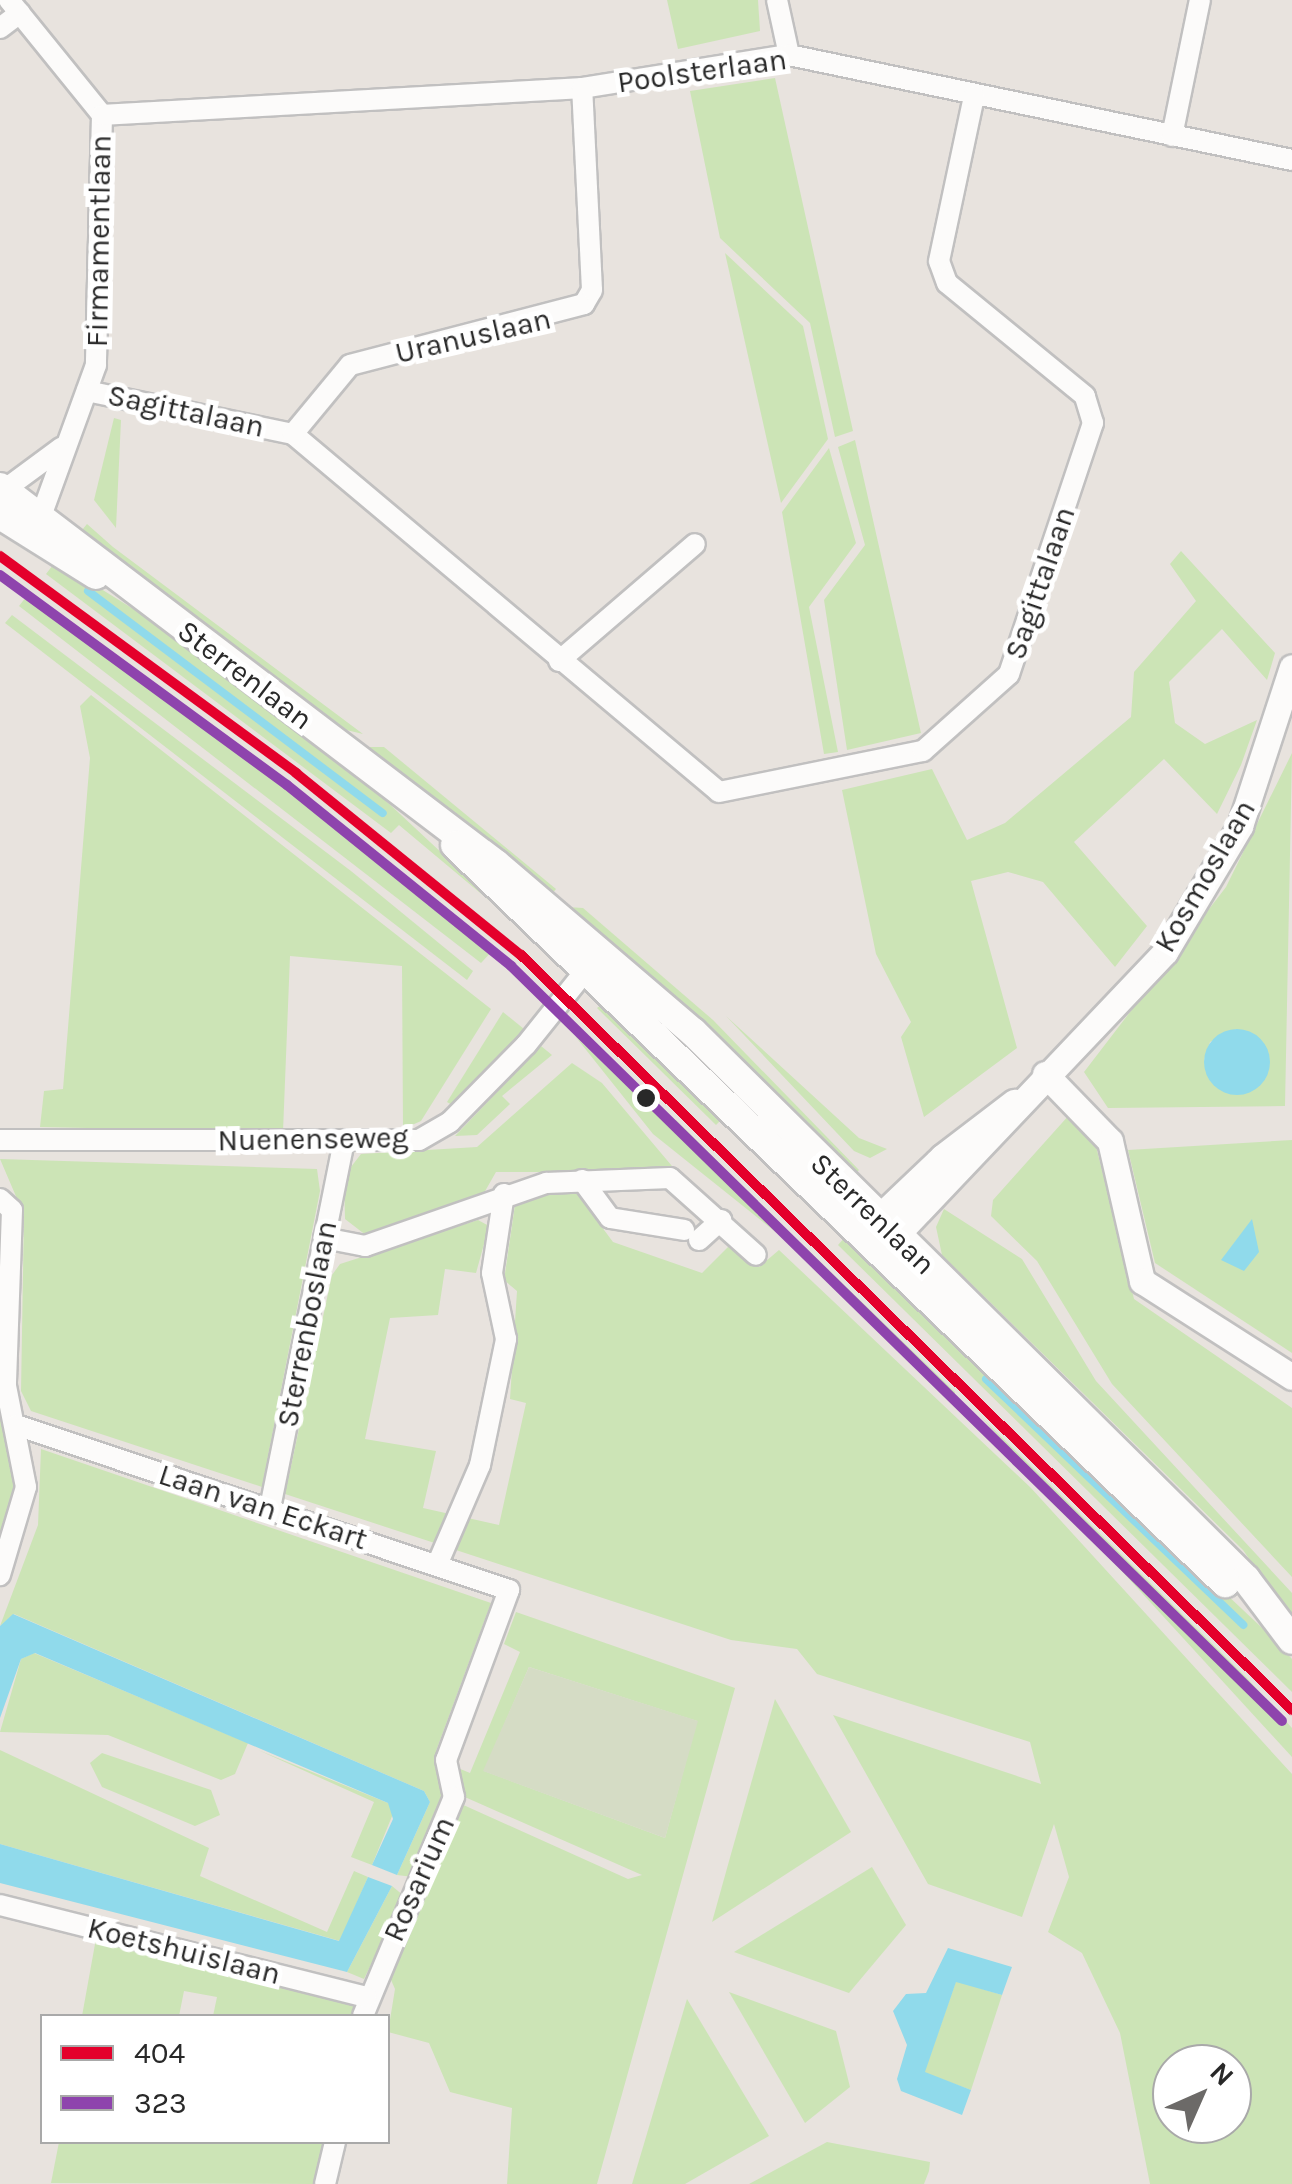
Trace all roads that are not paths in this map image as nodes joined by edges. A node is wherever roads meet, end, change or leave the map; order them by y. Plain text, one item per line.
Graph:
1 (777, 0) edge
2 (1200, 0) edge
3 (15, 6) edge
4 (0, 28) edge
5 (789, 55) junction
6 (582, 88) junction
7 (974, 97) junction
8 (102, 115) junction
9 (1172, 136) junction
10 (1292, 160) edge
11 (88, 391) junction
12 (293, 434) junction
13 (61, 448) junction
14 (1, 497) edge
15 (41, 516) junction
16 (695, 544) dead end
17 (142, 598) junction
18 (560, 662) junction
19 (1292, 667) edge
20 (592, 959) junction
21 (1045, 1074) junction
22 (1022, 1096) junction
23 (0, 1140) edge
24 (344, 1140) junction
25 (582, 1180) junction
26 (504, 1194) junction
27 (0, 1199) edge
28 (877, 1219) junction
29 (721, 1220) junction
30 (324, 1238) junction
31 (900, 1240) junction
32 (871, 1252) junction
33 (756, 1255) dead end
34 (1292, 1377) edge
35 (16, 1426) junction
36 (270, 1508) junction
37 (437, 1564) junction
38 (0, 1575) edge
39 (509, 1590) joint
40 (1286, 1634) edge
41 (0, 1906) edge
42 (365, 2006) edge
43 (334, 2144) edge
44 (325, 2184) edge

1 - 5 street
2 - 9 street
3 - 4 street
3 - 8 street, Firmamentlaan
5 - 6 street, Poolsterlaan
5 - 7 street, Poolsterlaan
6 - 8 street, Poolsterlaan
6 - 12 street, Uranuslaan
7 - 9 street, Poolsterlaan
7 - 18 street, Sagittalaan
8 - 11 street, Firmamentlaan
9 - 10 street, Poolsterlaan
11 - 12 street, Sagittalaan
11 - 13 street, Firmamentlaan
12 - 18 street, Sagittalaan
13 - 14 street, Firmamentlaan
13 - 15 street, Firmamentlaan
14 - 15 main road, Sterrenlaan
14 - 17 main road, Sterrenlaan
15 - 17 main road, Sterrenlaan
16 - 18 street
17 - 20 main road, Sterrenlaan
19 - 21 street, Kosmoslaan
20 - 24 street, Nuenenseweg
20 - 28 main road, Sterrenlaan
20 - 32 main road, Sterrenlaan
21 - 22 street, Kosmoslaan
21 - 34 street
22 - 28 street, Kosmoslaan
22 - 31 street, Kosmoslaan
23 - 24 street, Nuenenseweg
24 - 30 street, Sterrenboslaan
25 - 26 street
25 - 29 street
25 - 29 street
26 - 30 street
26 - 37 street
27 - 35 street
28 - 31 main road, Sterrenlaan
28 - 32 street
29 - 33 street
30 - 36 street, Sterrenboslaan
31 - 32 street, Kosmoslaan
31 - 40 main road, Sterrenlaan
32 - 40 main road, Sterrenlaan
35 - 36 street, Laan van Eckart
35 - 38 street
36 - 37 street, Laan van Eckart
37 - 39 street, Laan van Eckart
39 - 42 street, Rosarium
41 - 42 street, Koetshuislaan
43 - 44 street

